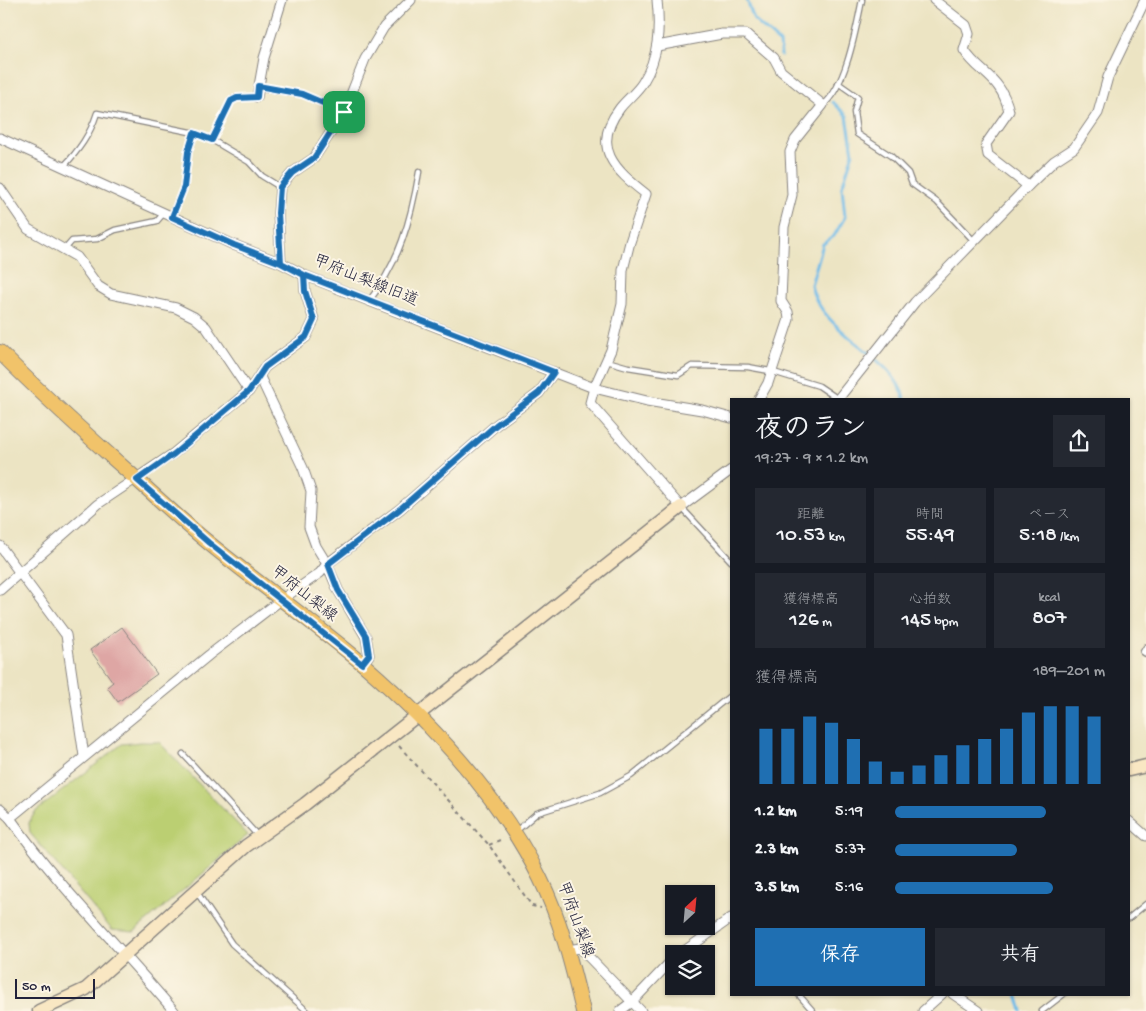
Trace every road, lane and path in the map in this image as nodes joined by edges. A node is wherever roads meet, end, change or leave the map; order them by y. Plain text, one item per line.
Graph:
1 (282, 0) edge
2 (410, 0) edge
3 (657, 0) edge
4 (862, 0) edge
5 (934, 0) edge
6 (1145, 0) edge
7 (657, 46) junction
8 (838, 83) junction
9 (258, 86) junction
10 (257, 97) joint
11 (823, 106) junction
12 (344, 112) junction
13 (194, 133) junction
14 (0, 138) edge
15 (212, 140) junction
16 (62, 168) junction
17 (419, 172) dead end
18 (1028, 186) junction
19 (280, 187) junction
20 (0, 188) edge
21 (168, 215) junction
22 (974, 241) junction
23 (65, 249) junction
24 (281, 263) junction
25 (304, 275) junction
26 (369, 302) junction
27 (0, 352) edge
28 (607, 361) junction
29 (770, 371) junction
30 (554, 372) junction
31 (260, 377) junction
32 (594, 388) junction
33 (249, 391) junction
34 (760, 398) edge
35 (837, 398) edge
36 (839, 398) edge
37 (730, 418) edge
38 (730, 471) edge
39 (137, 480) junction
40 (681, 507) junction
41 (0, 546) edge
42 (730, 560) edge
43 (328, 564) junction
44 (19, 572) junction
45 (0, 590) edge
46 (280, 600) junction
47 (1146, 647) edge
48 (1146, 654) edge
49 (362, 664) junction
50 (730, 696) edge
51 (418, 715) junction
52 (390, 735) junction
53 (183, 754) dead end
54 (84, 756) junction
55 (1146, 766) edge
56 (1130, 770) edge
57 (0, 809) edge
58 (10, 818) junction
59 (1130, 822) edge
60 (514, 833) junction
61 (1146, 836) edge
62 (259, 837) junction
63 (489, 845) junction
64 (196, 890) junction
65 (1146, 904) edge
66 (555, 912) junction
67 (1130, 917) edge
68 (730, 919) edge
69 (693, 945) edge
70 (568, 950) junction
71 (126, 954) junction
72 (665, 967) edge
73 (800, 996) edge
74 (940, 996) edge
75 (956, 996) edge
76 (1061, 996) edge
77 (632, 1002) junction
78 (39, 1011) edge
79 (174, 1011) edge
80 (307, 1011) edge
81 (583, 1011) edge
82 (620, 1011) edge
83 (641, 1011) edge
84 (813, 1011) edge
85 (923, 1011) edge
86 (978, 1011) edge
87 (1042, 1011) edge

1 - 9 street
2 - 12 street
3 - 7 street
4 - 8 lane
5 - 18 street
6 - 18 street
7 - 11 street
7 - 28 street
8 - 11 lane
8 - 22 lane
9 - 10 street
9 - 12 lane
10 - 15 lane
11 - 29 street
12 - 19 street
13 - 15 lane
13 - 16 lane
13 - 21 lane
14 - 16 street, 甲府山梨線旧道
15 - 19 lane
16 - 21 street, 甲府山梨線旧道
17 - 26 lane
18 - 22 street
19 - 24 street
20 - 23 street
21 - 23 lane
21 - 24 street, 甲府山梨線旧道
22 - 36 street
23 - 33 street
24 - 25 street, 甲府山梨線旧道
25 - 26 street, 甲府山梨線旧道
25 - 31 street
26 - 30 street, 甲府山梨線旧道
27 - 39 main road, 甲府山梨線
28 - 29 lane
28 - 32 street
29 - 34 street
29 - 35 lane
30 - 32 street, 甲府山梨線旧道
30 - 43 street
31 - 33 street
31 - 43 street
32 - 37 street, 甲府山梨線旧道
32 - 40 street
33 - 39 street
38 - 40 street
39 - 44 street
39 - 46 main road, 甲府山梨線
40 - 42 lane
40 - 51 street
41 - 44 street
43 - 46 street
43 - 49 street
44 - 45 street
44 - 54 street
46 - 49 main road, 甲府山梨線
46 - 54 street
47 - 48 lane
49 - 51 main road, 甲府山梨線
50 - 60 lane
51 - 52 street
51 - 60 main road, 甲府山梨線
52 - 62 street
52 - 63 path
53 - 62 lane
54 - 58 street
55 - 56 street
57 - 58 street
58 - 71 street
59 - 61 street
60 - 63 path
60 - 66 main road, 甲府山梨線
62 - 64 street
63 - 66 path
64 - 71 street
64 - 80 lane
65 - 67 lane
66 - 70 main road, 甲府山梨線
68 - 69 street
70 - 77 street
70 - 81 main road, 甲府山梨線
71 - 78 street
71 - 79 street
72 - 77 street
73 - 84 lane
74 - 85 street
75 - 86 street
76 - 87 lane
77 - 82 street
77 - 83 street

